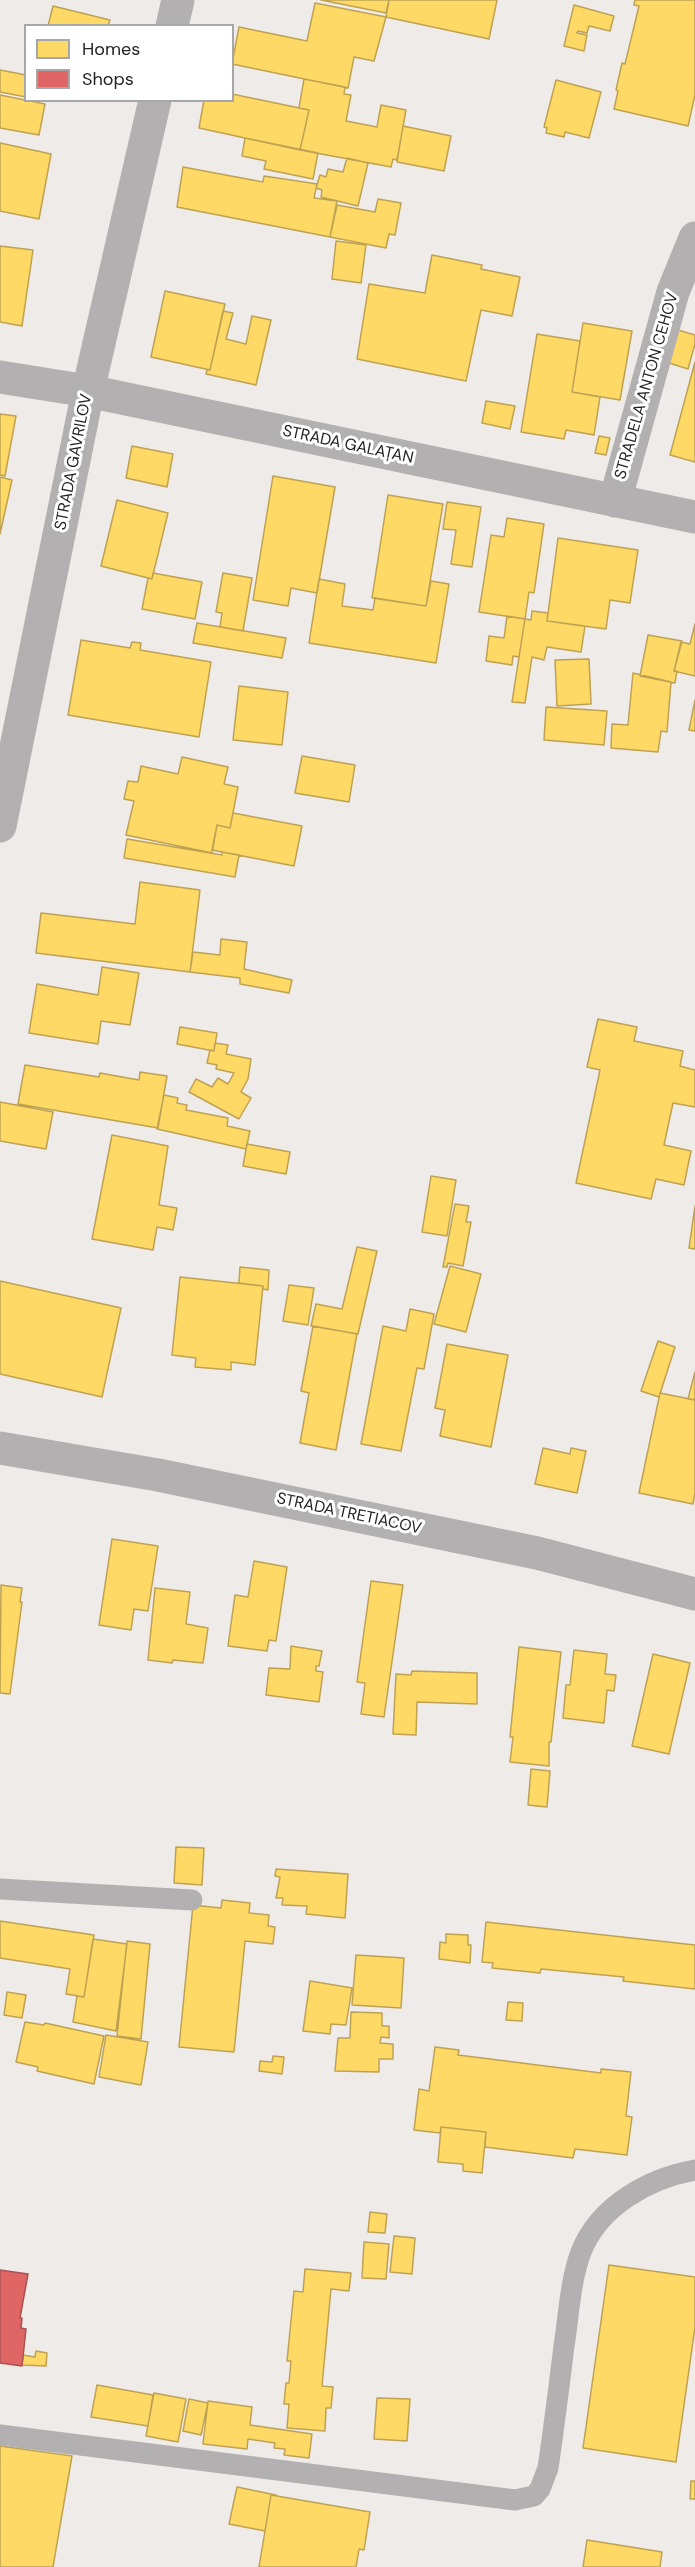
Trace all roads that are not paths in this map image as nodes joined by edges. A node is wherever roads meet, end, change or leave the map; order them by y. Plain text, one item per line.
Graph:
1 (178, 0) edge
2 (172, 24) edge
3 (155, 102) edge
4 (695, 238) edge
5 (0, 377) edge
6 (88, 391) junction
7 (615, 501) junction
8 (695, 517) edge
9 (0, 826) edge
10 (0, 1448) edge
11 (695, 1594) edge
12 (0, 1889) edge
13 (192, 1900) dead end
14 (695, 2170) edge
15 (0, 2435) edge

1 - 2 street
3 - 6 street, STRADA GAVRILOV
4 - 7 street, STRADELA ANTON CEHOV
5 - 6 street, STRADA GALAȚAN
6 - 7 street, STRADA GALAȚAN
6 - 9 street, STRADA GAVRILOV
7 - 8 street, STRADA GALAȚAN
10 - 11 street, STRADA TRETIACOV
12 - 13 lane
14 - 15 lane

